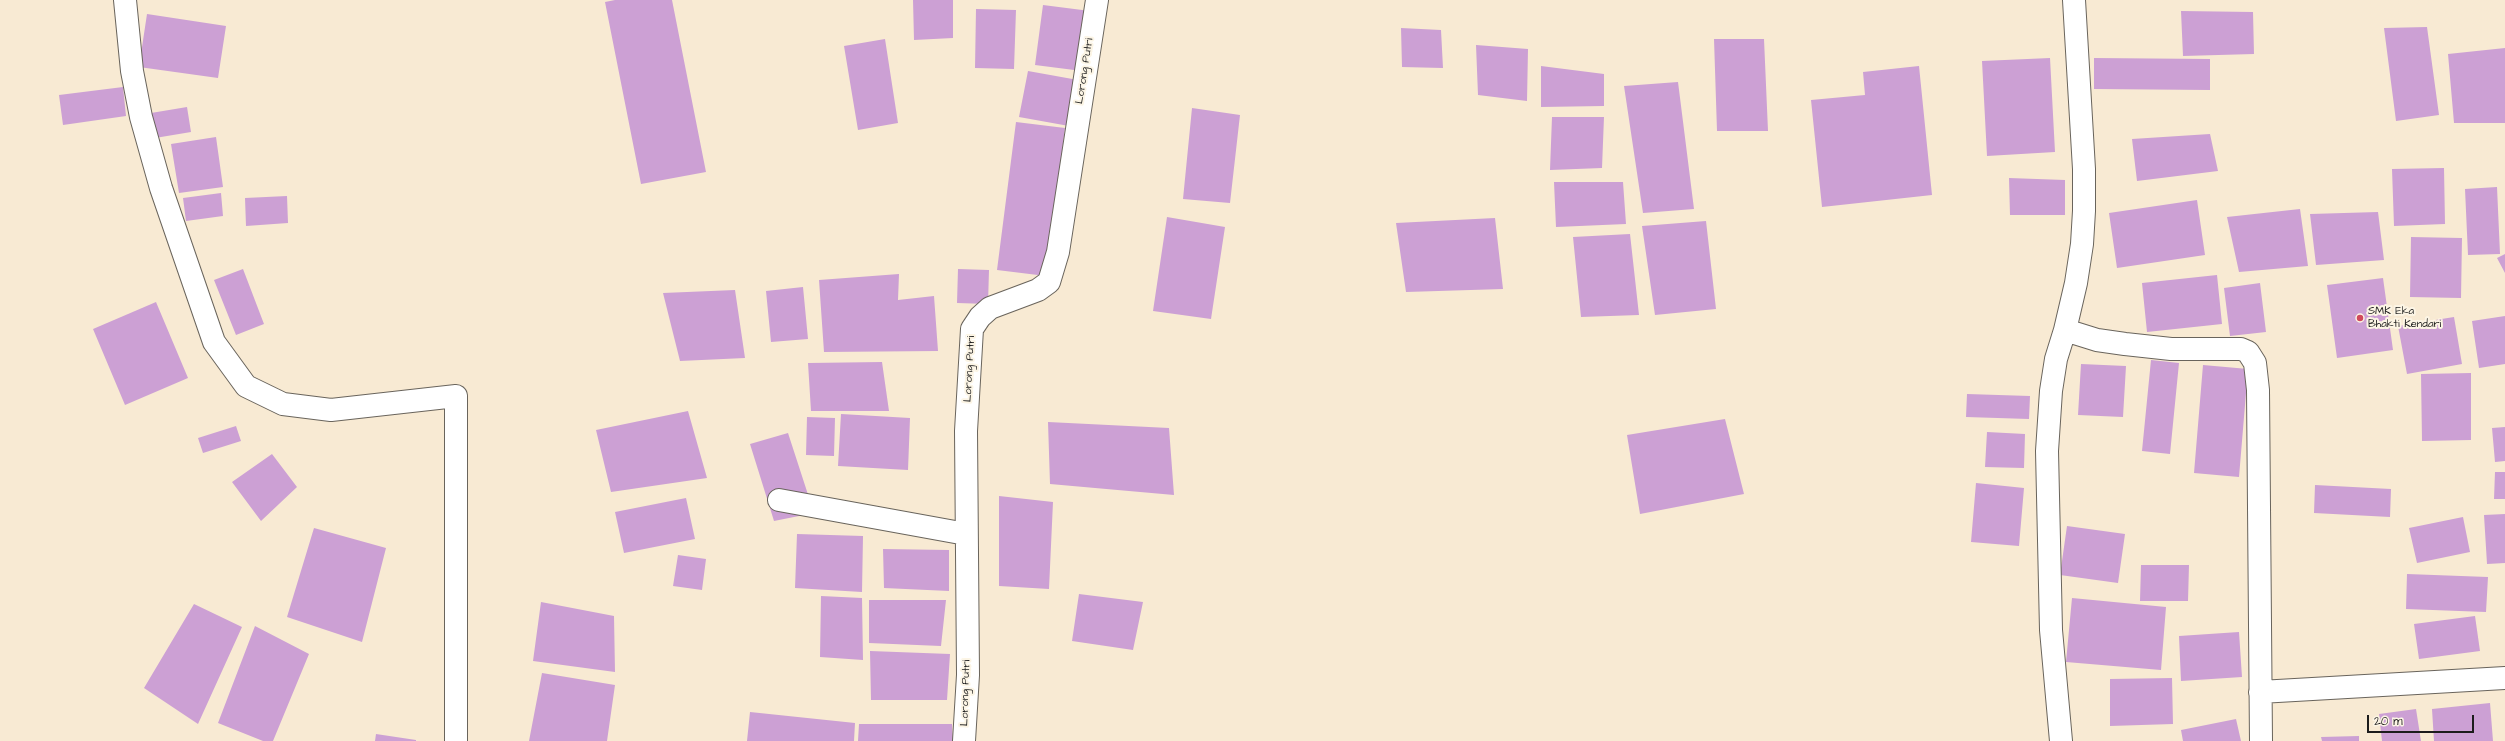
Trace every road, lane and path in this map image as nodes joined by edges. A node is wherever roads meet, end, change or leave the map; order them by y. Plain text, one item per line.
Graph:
1 (125, 0) edge
2 (1097, 0) edge
3 (2074, 0) edge
4 (2065, 330) junction
5 (779, 500) dead end
6 (966, 534) junction
7 (2505, 678) edge
8 (2260, 692) junction
9 (456, 741) edge
10 (964, 741) edge
11 (2061, 741) edge
12 (2261, 741) edge

1 - 9 street
2 - 6 street, Lorong Putri
3 - 4 street
4 - 8 street
4 - 11 street
5 - 6 street
6 - 10 street, Lorong Putri
7 - 8 street
8 - 12 street

